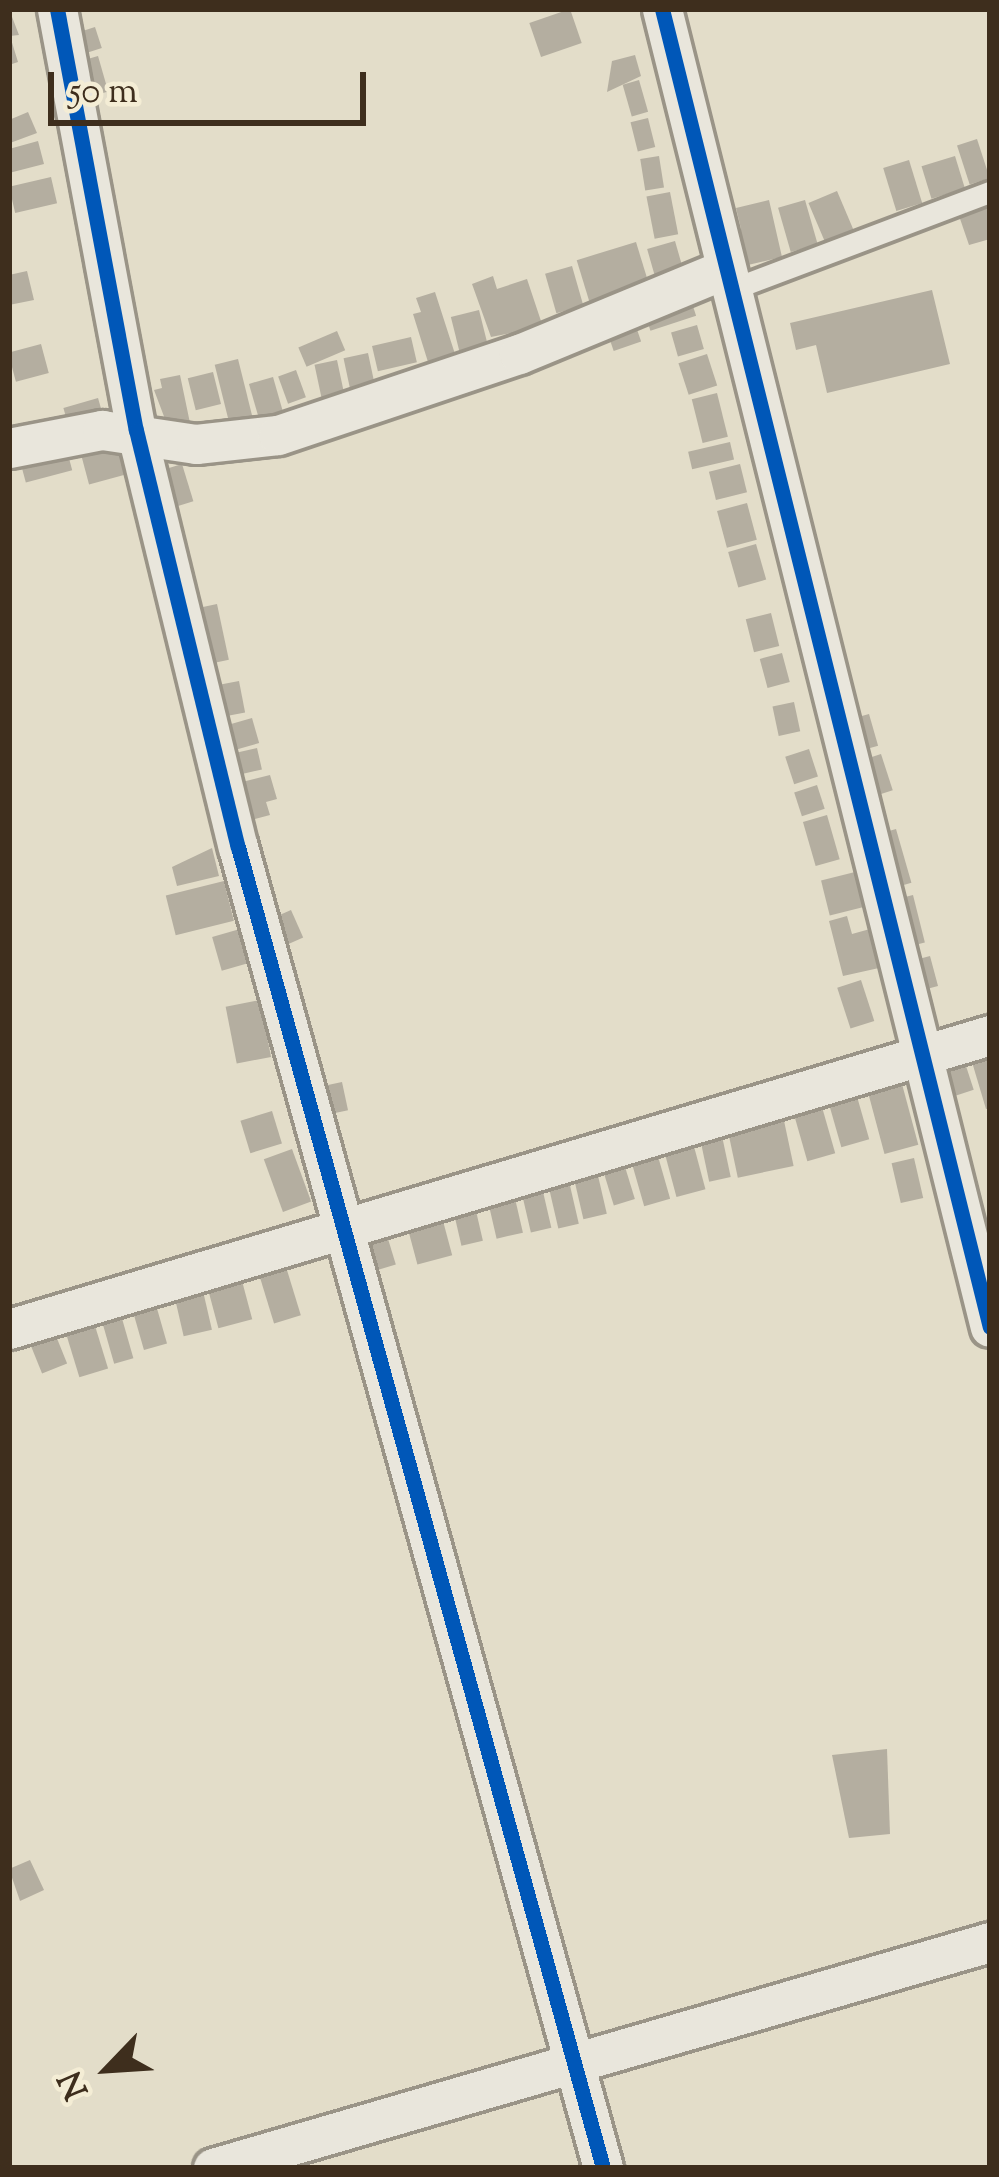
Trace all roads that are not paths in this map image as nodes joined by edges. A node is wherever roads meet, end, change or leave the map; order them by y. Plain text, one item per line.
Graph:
1 (57, 9) edge
2 (662, 9) edge
3 (990, 192) edge
4 (728, 279) junction
5 (136, 430) junction
6 (9, 448) edge
7 (990, 1036) edge
8 (922, 1056) junction
9 (340, 1230) junction
10 (990, 1328) edge
11 (9, 1329) edge
12 (990, 1942) edge
13 (578, 2066) junction
14 (213, 2168) edge
15 (603, 2168) edge

1 - 5 street
2 - 4 street
3 - 4 lane
4 - 5 street
4 - 8 street
5 - 6 street
5 - 9 street
7 - 8 street
8 - 9 street
8 - 10 street
9 - 11 street
9 - 13 street
12 - 13 street
13 - 14 street
13 - 15 street

